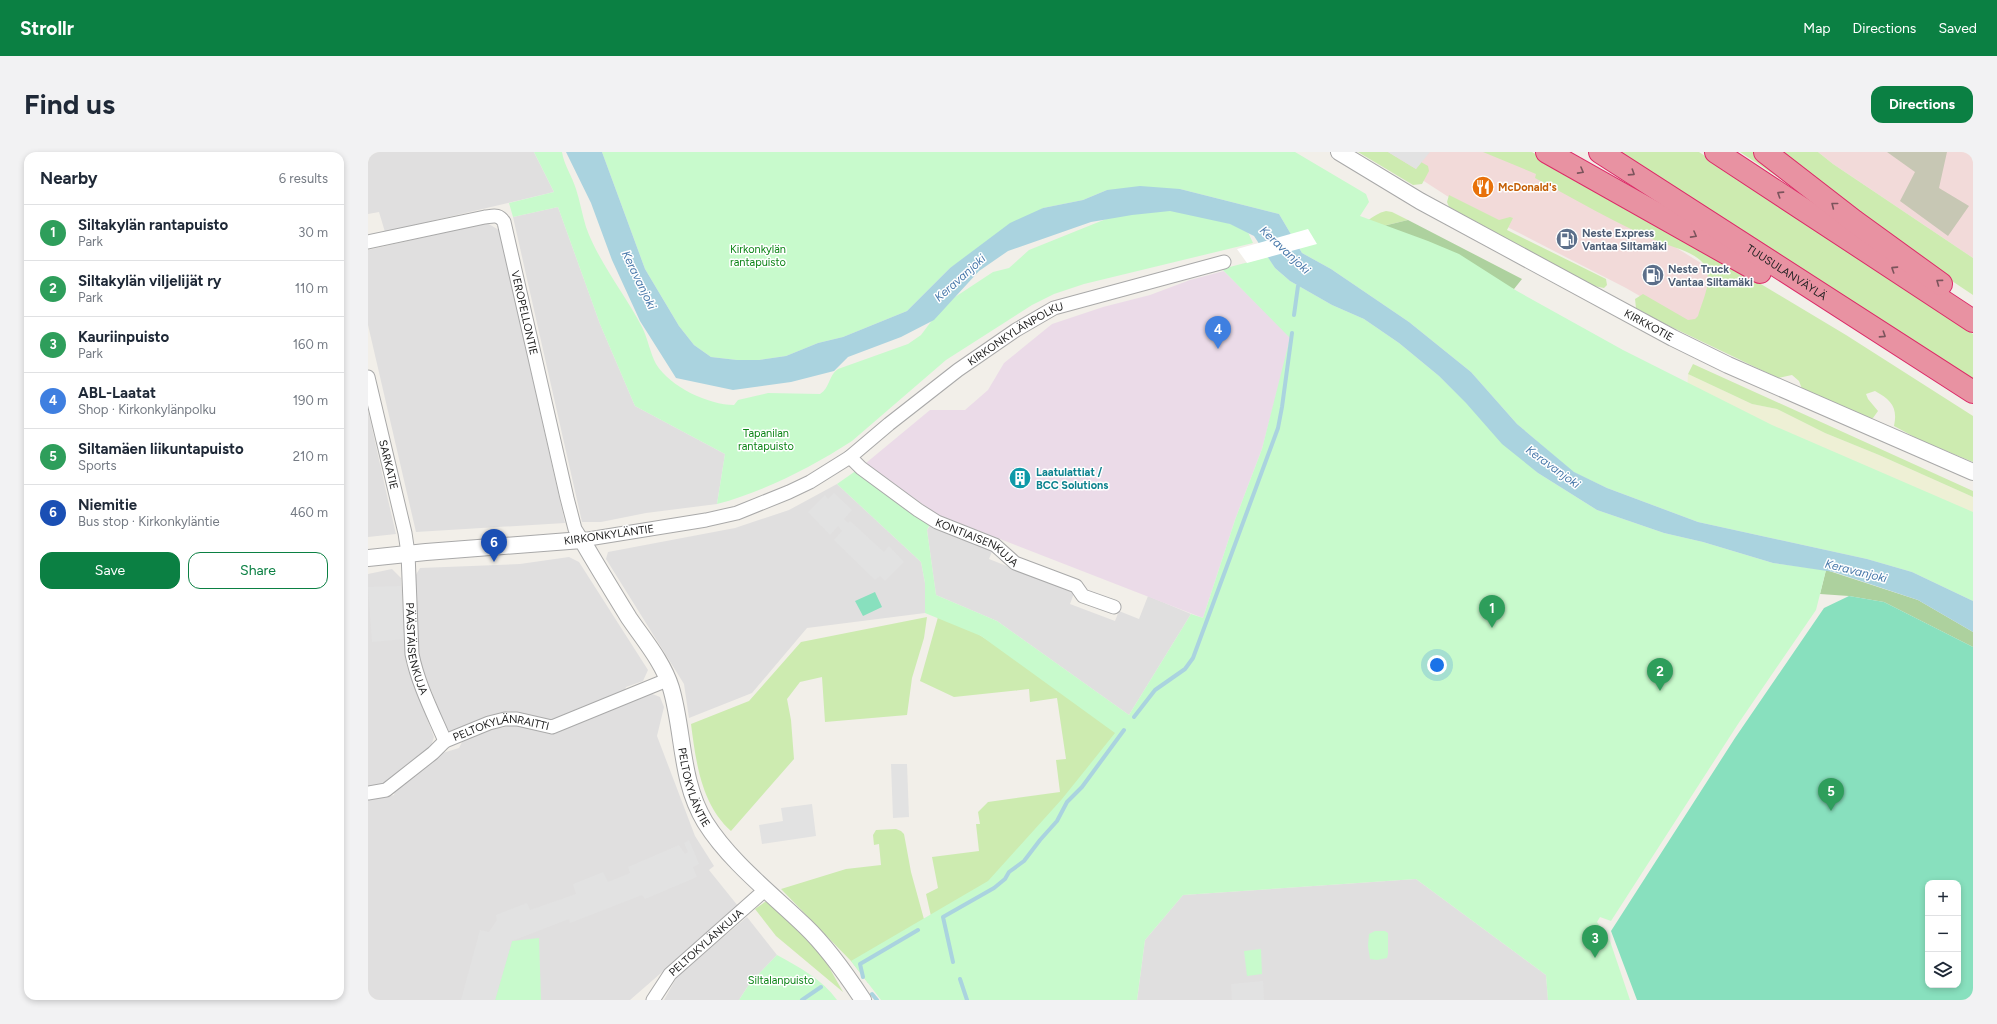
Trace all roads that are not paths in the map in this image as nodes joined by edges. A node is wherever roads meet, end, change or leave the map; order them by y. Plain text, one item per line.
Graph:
1 (1339, 152) edge
2 (1547, 152) edge
3 (1600, 152) edge
4 (1716, 152) edge
5 (1765, 152) edge
6 (368, 242) edge
7 (1224, 262) dead end
8 (1973, 307) edge
9 (1850, 314) junction
10 (1973, 321) edge
11 (368, 377) edge
12 (1973, 392) edge
13 (850, 457) junction
14 (837, 465) joint
15 (1973, 472) edge
16 (582, 540) junction
17 (408, 553) junction
18 (368, 558) edge
19 (1114, 607) dead end
20 (667, 680) junction
21 (445, 740) junction
22 (368, 792) edge
23 (766, 889) junction
24 (653, 1000) edge
25 (863, 1000) edge

1 - 15 street, KIRKKOTIE
2 -> 9 highway
3 -> 9 highway, TUUSULANVÄYLÄ
10 -> 4 highway
8 -> 5 highway
6 - 16 street, VEROPELLONTIE
7 - 13 street, KIRKONKYLÄNPOLKU
9 -> 12 highway, TUUSULANVÄYLÄ
11 - 17 street, SARKATIE
13 - 14 street, KIRKONKYLÄNPOLKU
13 - 19 street, KONTIAISENKUJA
14 - 16 street, KIRKONKYLÄNTIE
16 - 17 street, KIRKONKYLÄNTIE
16 - 20 street, PELTOKYLÄNTIE
17 - 18 street, KIRKONKYLÄNTIE
17 - 21 street, PÄÄSTÄISENKUJA
20 - 21 street, PELTOKYLÄNRAITTI
20 - 23 street, PELTOKYLÄNTIE
21 - 22 street, PELTOKYLÄNRAITTI
23 - 24 street, PELTOKYLÄNKUJA
23 - 25 street, PELTOKYLÄNTIE

